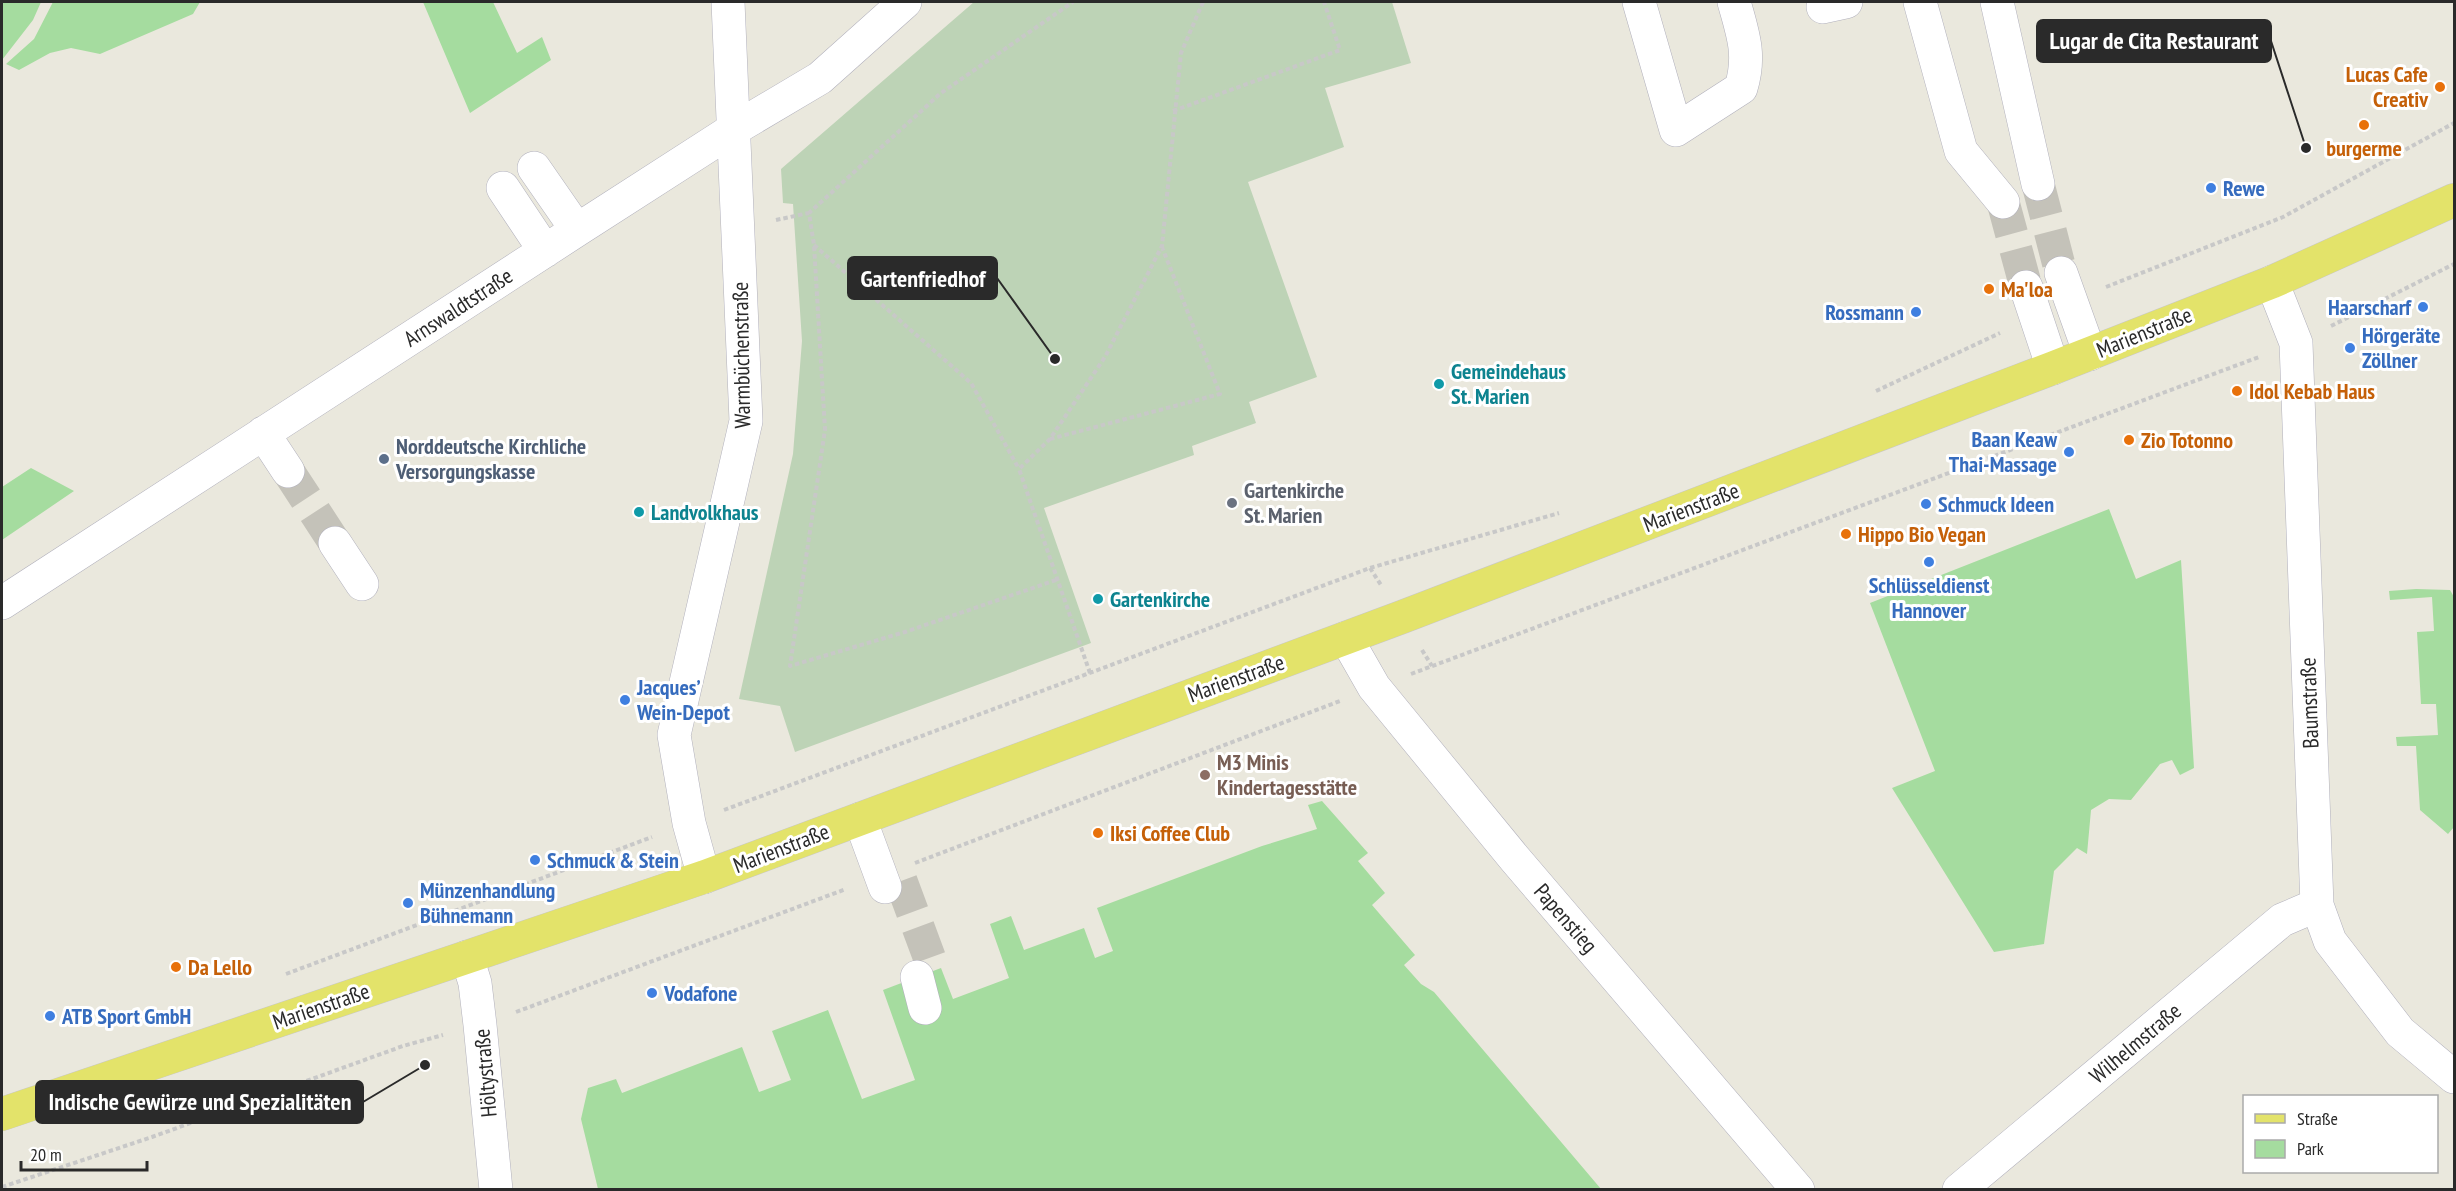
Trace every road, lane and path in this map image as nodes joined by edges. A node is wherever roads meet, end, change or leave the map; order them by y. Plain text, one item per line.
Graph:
1 (729, 2) edge
2 (905, 2) edge
3 (1073, 2) edge
4 (1203, 2) edge
5 (1324, 2) edge
6 (1639, 2) edge
7 (1734, 2) edge
8 (1920, 2) edge
9 (1997, 2) edge
10 (1173, 111) junction
11 (2454, 123) edge
12 (734, 129) junction
13 (534, 168) dead end
14 (2038, 184) tunnel mouth
15 (502, 188) dead end
16 (2454, 200) edge
17 (2003, 202) tunnel mouth
18 (809, 213) junction
19 (776, 220) dead end
20 (577, 230) junction
21 (814, 245) junction
22 (1162, 246) junction
23 (545, 251) junction
24 (2454, 264) edge
25 (2272, 282) junction
26 (2066, 287) joint
27 (2031, 301) joint
28 (2296, 343) junction
29 (2090, 354) junction
30 (2054, 368) junction
31 (1869, 395) dead end
32 (263, 434) junction
33 (1050, 439) junction
34 (1020, 469) junction
35 (288, 471) tunnel mouth
36 (1564, 511) dead end
37 (335, 543) tunnel mouth
38 (1056, 580) junction
39 (362, 584) dead end
40 (2, 603) edge
41 (1346, 638) junction
42 (1418, 643) dead end
43 (1090, 673) junction
44 (1374, 687) junction
45 (869, 816) junction
46 (689, 823) junction
47 (704, 877) junction
48 (892, 878) junction
49 (2317, 905) junction
50 (467, 957) junction
51 (278, 977) dead end
52 (480, 1025) junction
53 (2454, 1077) edge
54 (2, 1114) edge
55 (2, 1187) edge
56 (495, 1190) edge
57 (1798, 1190) edge
58 (1959, 1190) edge

1 - 12 street, Warmbüchenstraße
2 - 12 street, Arnswaldtstraße
3 - 18 path
4 - 10 path
5 - 10 path
6 - 7 street
8 - 17 street
9 - 14 street
10 - 22 path
11 - 26 path
12 - 20 street, Arnswaldtstraße
12 - 46 street, Warmbüchenstraße
13 - 20 street
15 - 23 street
16 - 25 main road, Marienstraße
18 - 19 path
18 - 21 path
20 - 23 street, Arnswaldtstraße
21 - 34 path
21 - 38 path
22 - 33 path
22 - 33 path
23 - 32 street, Arnswaldtstraße
24 - 28 path
25 - 28 street, Baumstraße
25 - 29 main road, Marienstraße
26 - 29 street
27 - 30 street
27 - 31 path
28 - 42 path
28 - 49 street, Baumstraße
29 - 30 main road, Marienstraße
30 - 41 main road, Marienstraße
32 - 35 street
32 - 40 street, Arnswaldtstraße
33 - 34 path
34 - 38 path
36 - 43 path
37 - 39 street
38 - 43 path
41 - 44 street, Papenstieg
41 - 45 main road, Marienstraße
43 - 46 path
44 - 48 path
44 - 57 street, Papenstieg
45 - 47 main road, Marienstraße
45 - 48 street
46 - 47 street, Warmbüchenstraße
46 - 51 path
47 - 50 main road, Marienstraße
48 - 52 path
49 - 53 street, Baumstraße
49 - 58 street, Wilhelmstraße
50 - 52 street, Höltystraße
50 - 54 main road, Marienstraße
52 - 55 path
52 - 56 street, Höltystraße

